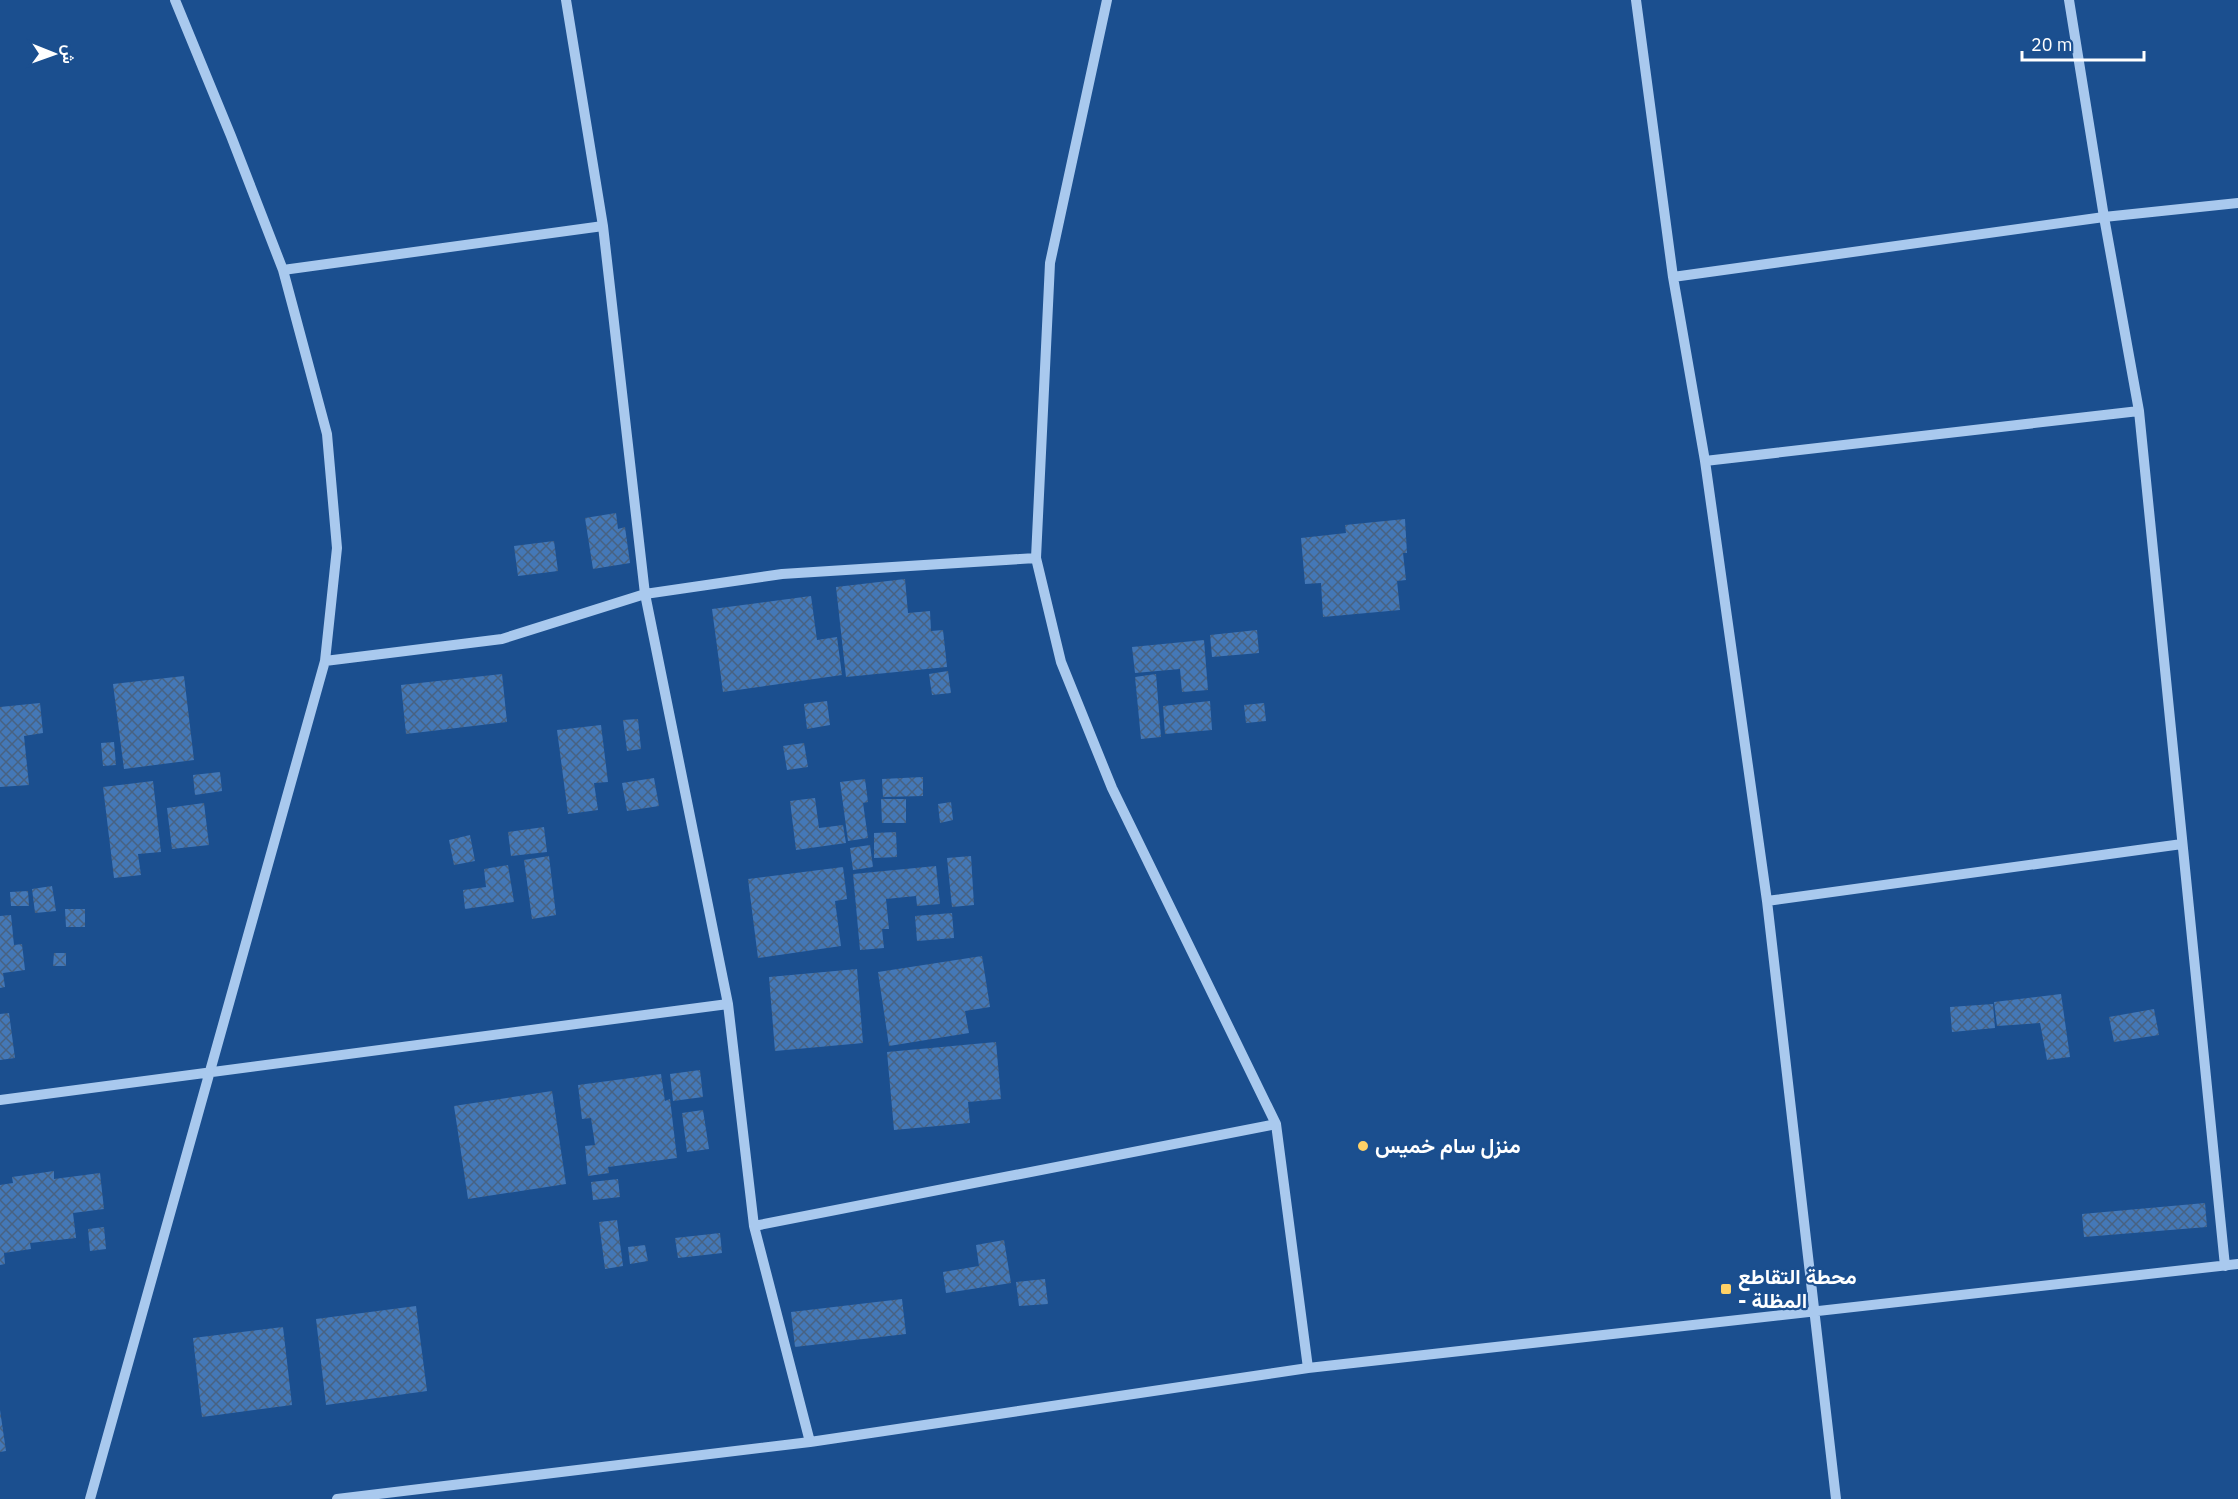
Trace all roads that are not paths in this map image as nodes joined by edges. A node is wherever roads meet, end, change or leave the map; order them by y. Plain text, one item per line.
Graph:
1 (175, 0) edge
2 (567, 0) edge
3 (1107, 0) edge
4 (1636, 0) edge
5 (2069, 0) edge
6 (2238, 203) edge
7 (2104, 217) junction
8 (603, 226) junction
9 (283, 270) junction
10 (1673, 277) junction
11 (2139, 411) junction
12 (1705, 461) junction
13 (1036, 558) junction
14 (645, 594) junction
15 (325, 661) junction
16 (2182, 844) junction
17 (1767, 901) junction
18 (728, 1004) junction
19 (210, 1071) junction
20 (0, 1100) edge
21 (1276, 1124) junction
22 (754, 1226) junction
23 (2238, 1264) edge
24 (2225, 1266) junction
25 (1815, 1313) junction
26 (1308, 1368) junction
27 (810, 1442) junction
28 (1834, 1496) edge
29 (90, 1499) edge
30 (338, 1499) edge
31 (1847, 1499) edge

1 - 9 street
2 - 8 street
3 - 13 street
4 - 10 street
5 - 7 street
6 - 7 street
7 - 10 street
7 - 11 street
8 - 9 street
8 - 14 street
9 - 15 street
10 - 12 street
11 - 12 street
11 - 16 street
12 - 17 street
13 - 14 street
13 - 21 street
14 - 15 street
14 - 18 street
15 - 19 street
16 - 17 street
16 - 24 street
17 - 25 street
18 - 19 street
18 - 22 street
19 - 20 street
19 - 29 street
21 - 22 street
21 - 26 street
22 - 27 street
23 - 24 street
24 - 25 street
25 - 26 street
25 - 28 street
26 - 27 street
27 - 30 street
28 - 31 street

